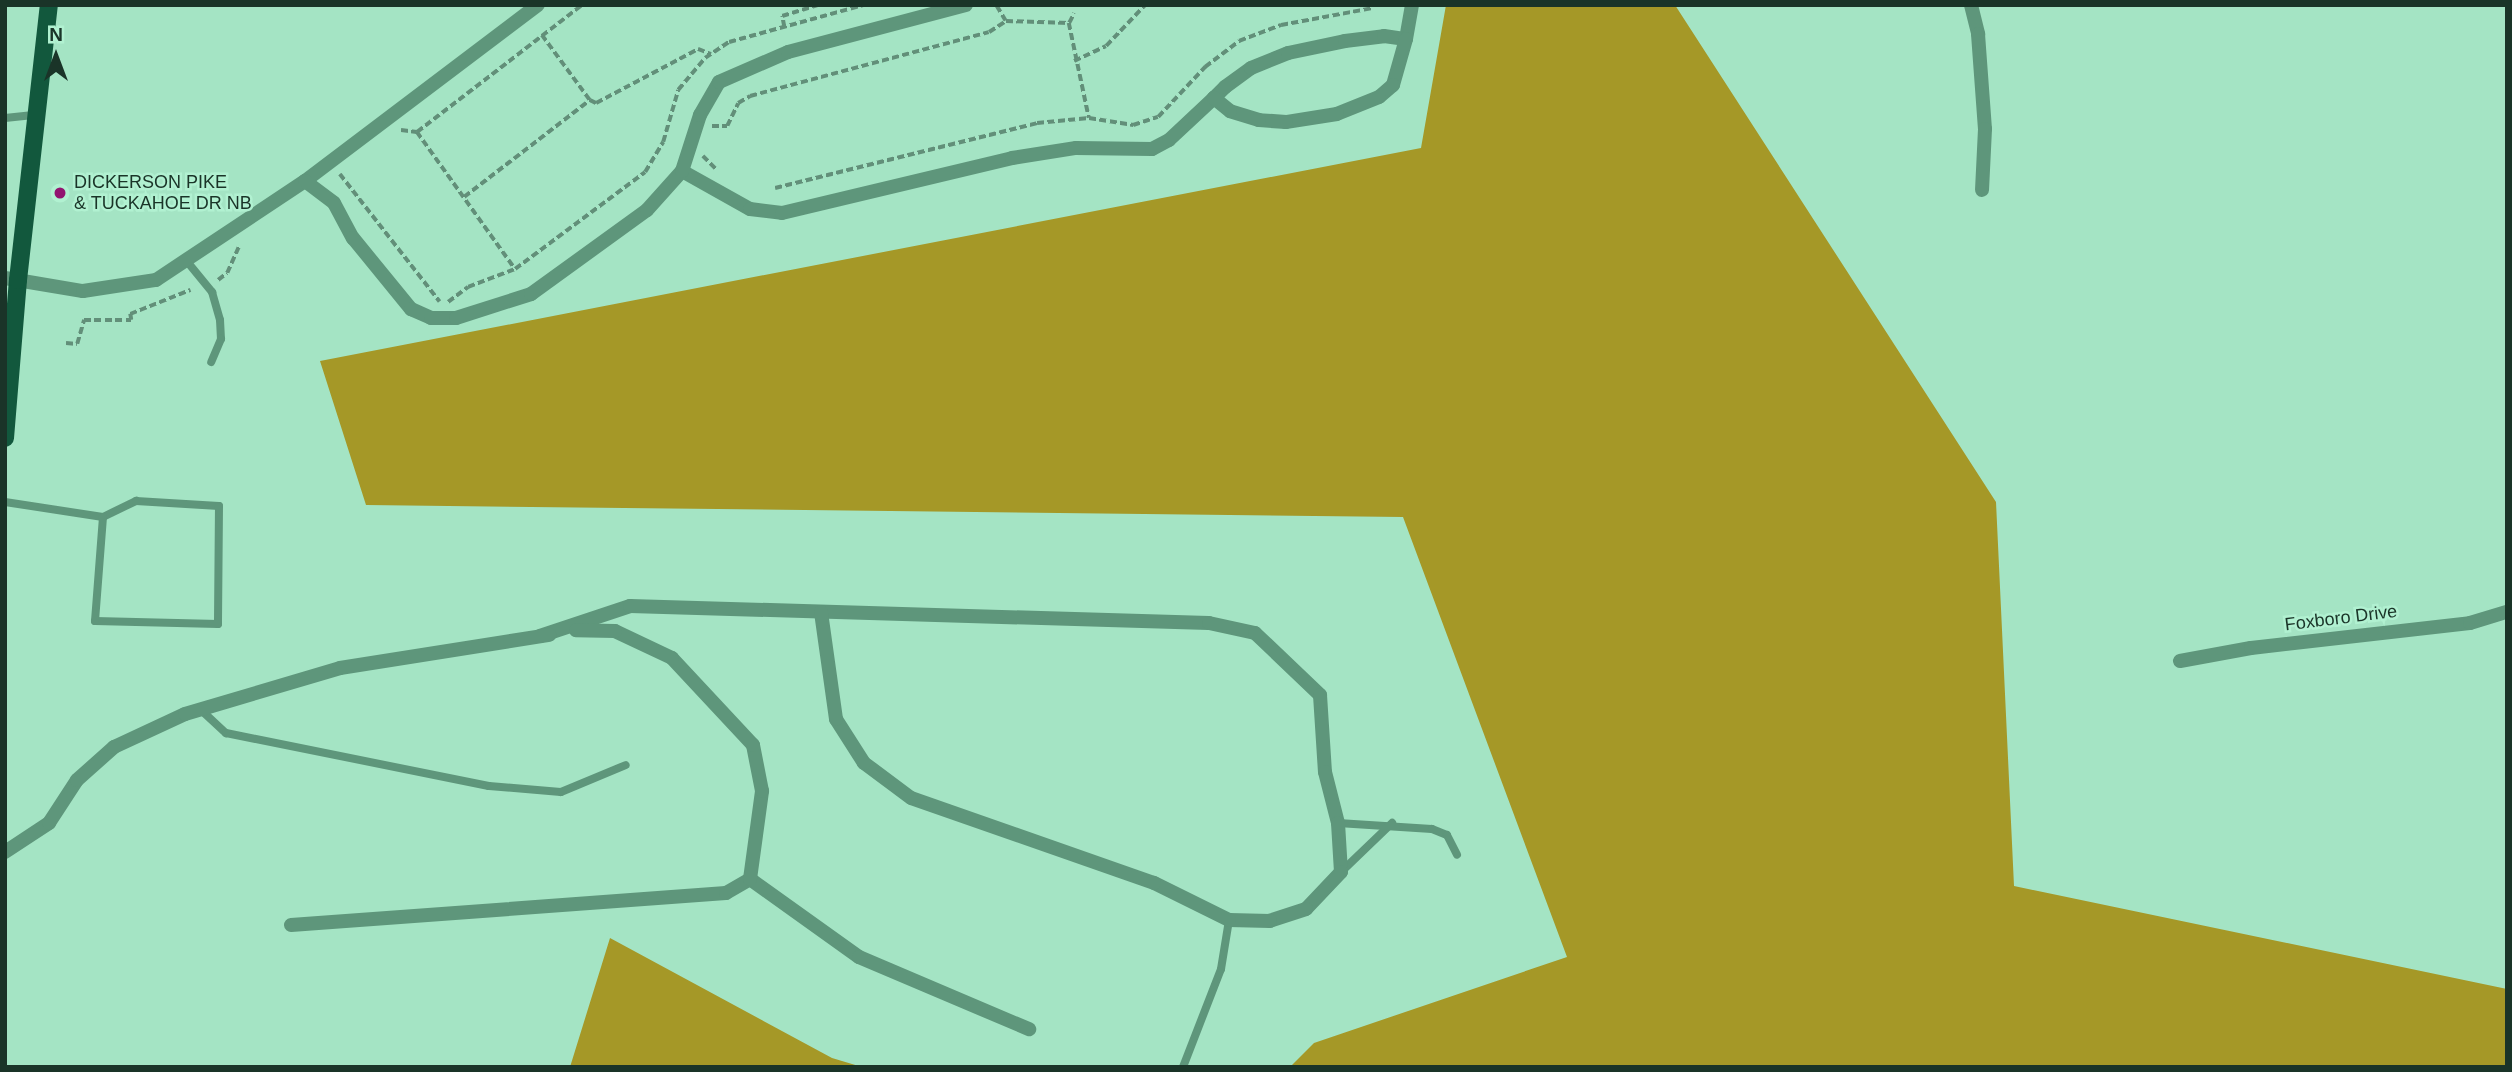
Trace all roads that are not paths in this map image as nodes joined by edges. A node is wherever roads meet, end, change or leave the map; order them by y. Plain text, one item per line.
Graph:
1 (49, 5) edge
2 (538, 5) edge
3 (966, 5) edge
4 (1412, 5) edge
5 (1971, 5) edge
6 (1406, 39) junction
7 (1213, 98) junction
8 (36, 115) junction
9 (5, 118) edge
10 (682, 171) junction
11 (305, 181) junction
12 (1982, 190) dead end
13 (186, 259) junction
14 (11, 279) edge
15 (9, 351) edge
16 (211, 362) dead end
17 (6, 429) edge
18 (5, 502) edge
19 (103, 517) junction
20 (821, 612) junction
21 (2507, 612) edge
22 (540, 636) junction
23 (2179, 662) dead end
24 (201, 710) junction
25 (626, 765) dead end
26 (1338, 822) junction
27 (1392, 824) junction
28 (5, 852) edge
29 (1457, 855) dead end
30 (1340, 872) junction
31 (750, 879) junction
32 (1229, 920) junction
33 (291, 925) dead end
34 (1030, 1029) dead end
35 (1183, 1067) edge

1 - 8 main road
2 - 11 street
3 - 10 street
4 - 6 street
5 - 12 street
6 - 7 street
6 - 7 street
7 - 10 street
8 - 9 lane
8 - 14 main road
10 - 11 street
11 - 13 street
13 - 14 street
13 - 16 lane
14 - 15 main road
15 - 17 main road
18 - 19 lane
19 - 19 lane
20 - 22 street
20 - 26 street
20 - 32 street
21 - 23 street, Foxboro Drive
22 - 24 street
22 - 31 street
24 - 25 lane
24 - 28 street
26 - 27 lane
26 - 30 street
27 - 29 lane
27 - 30 lane
30 - 32 street
31 - 33 street
31 - 34 street
32 - 35 lane

